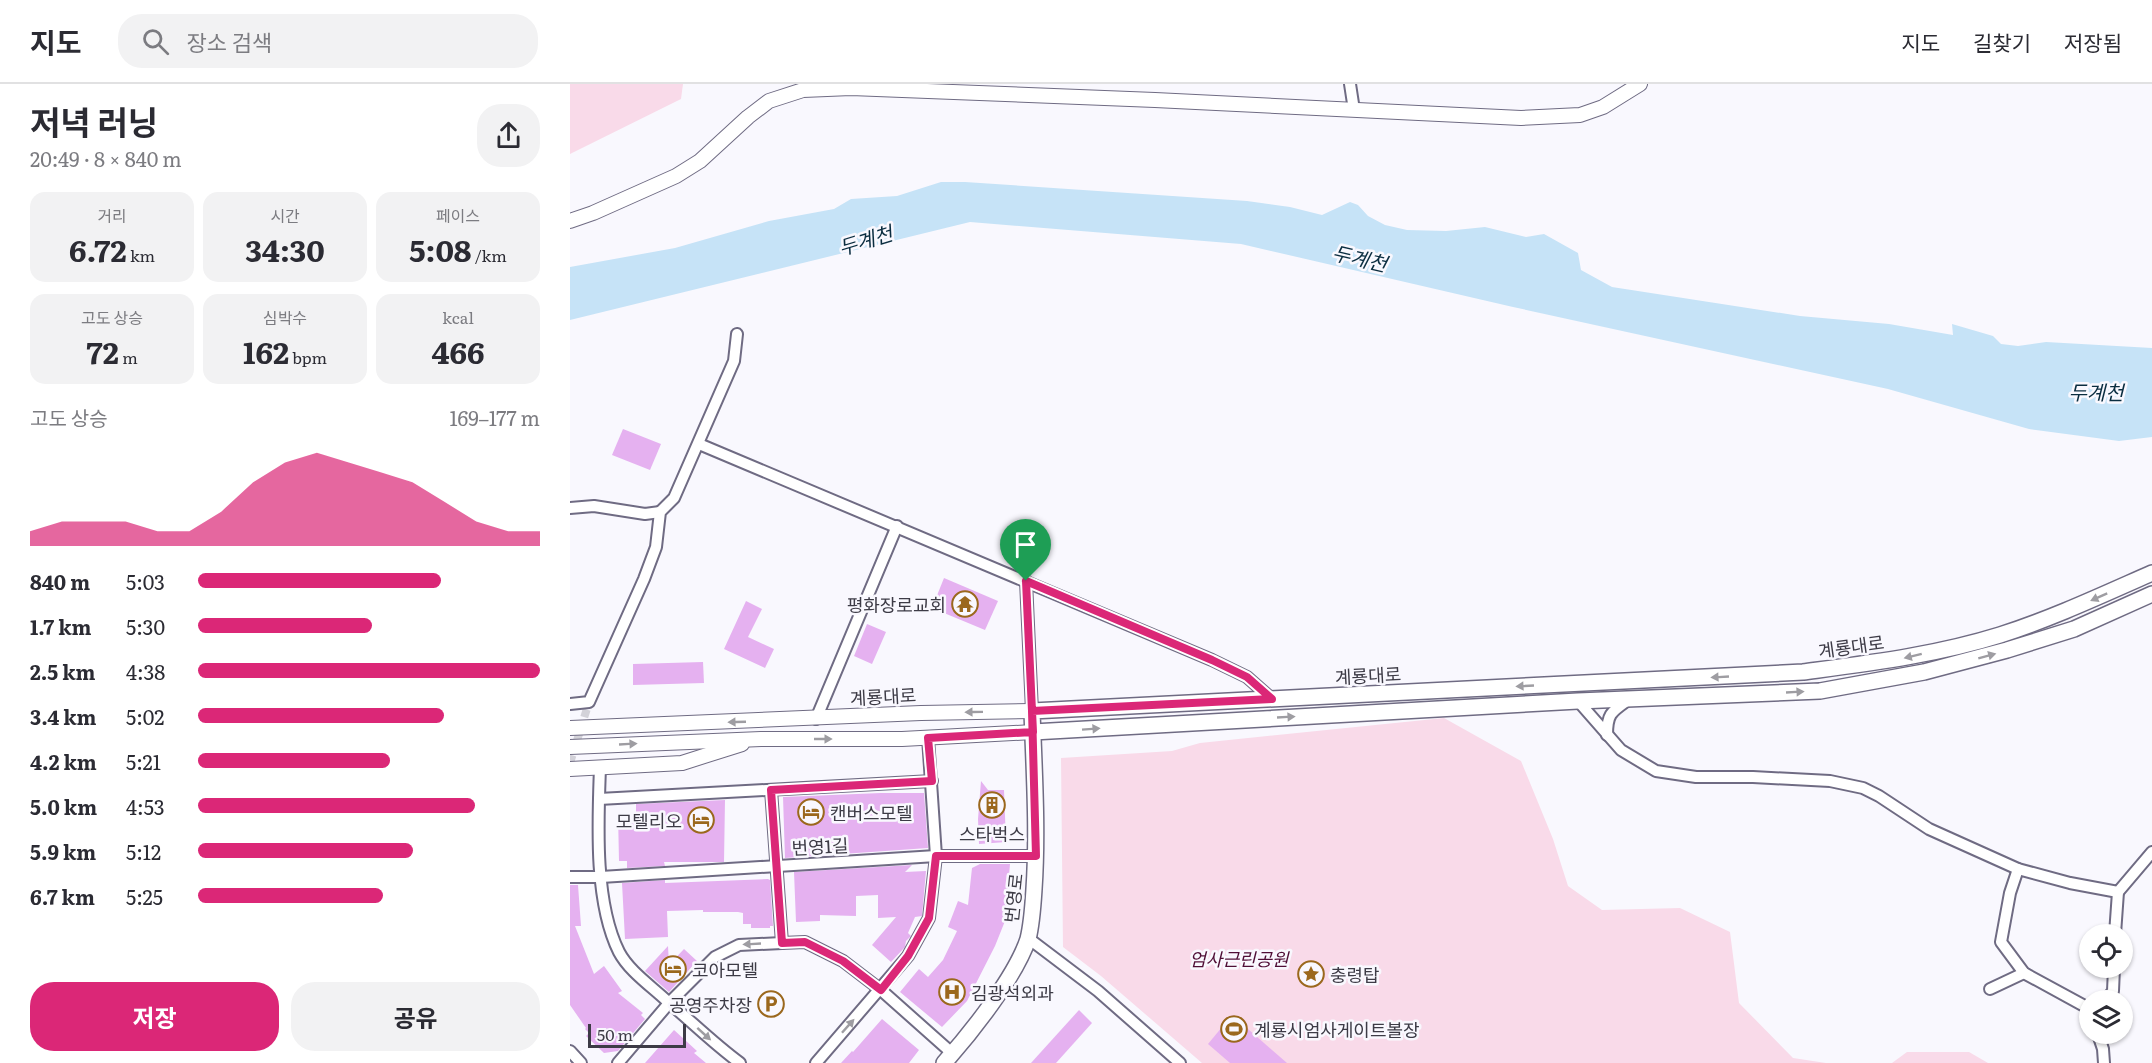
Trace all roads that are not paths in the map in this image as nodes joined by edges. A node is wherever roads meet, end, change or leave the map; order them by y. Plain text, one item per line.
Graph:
1 (1350, 84) edge
2 (1640, 84) edge
3 (1354, 111) junction
4 (570, 221) edge
5 (737, 334) dead end
6 (699, 444) junction
7 (570, 508) edge
8 (660, 512) junction
9 (897, 526) junction
10 (2152, 573) edge
11 (1026, 581) junction
12 (2152, 594) edge
13 (1272, 699) junction
14 (1628, 700) junction
15 (1578, 701) junction
16 (570, 704) edge
17 (1032, 711) junction
18 (816, 719) junction
19 (570, 728) edge
20 (1033, 732) junction
21 (1607, 735) junction
22 (928, 738) junction
23 (761, 739) junction
24 (570, 747) edge
25 (600, 767) junction
26 (570, 769) edge
27 (932, 781) junction
28 (771, 790) junction
29 (599, 799) junction
30 (2152, 852) edge
31 (936, 856) junction
32 (1036, 856) junction
33 (777, 865) junction
34 (2018, 869) junction
35 (601, 877) junction
36 (570, 878) edge
37 (2118, 891) junction
38 (2116, 924) edge
39 (1028, 938) junction
40 (782, 943) junction
41 (2024, 974) junction
42 (1990, 989) dead end
43 (881, 990) junction
44 (670, 1002) junction
45 (2079, 1003) edge
46 (2101, 1044) edge
47 (570, 1051) edge
48 (949, 1058) edge
49 (581, 1063) edge
50 (618, 1063) edge
51 (740, 1063) edge
52 (816, 1063) edge
53 (1180, 1063) edge
54 (2104, 1063) edge

1 - 3 street
2 - 3 street
3 - 4 street
5 - 6 street
6 - 8 street
6 - 9 street
7 - 8 street
8 - 16 street
9 - 11 street
9 - 18 street
10 -> 13 main road, 계룡대로
11 - 13 street
11 - 17 street
14 -> 12 main road, 계룡대로
13 - 17 main road, 계룡대로
14 - 15 main road, 계룡대로
14 - 21 street
20 -> 15 main road, 계룡대로
15 - 21 street
17 -> 18 street, 계룡대로
17 - 20 main road, 번영로
18 -> 19 street, 계룡대로
20 - 22 street, 계룡대로
20 - 32 main road, 번영로
21 - 34 street
23 -> 22 street, 계룡대로
22 - 27 street
24 -> 23 street, 계룡대로
23 - 25 street
25 - 26 street
25 - 29 street
27 - 28 street
27 - 31 street
28 - 29 street
28 - 33 street
29 - 35 street
30 - 37 street
31 - 32 street, 번영1길
31 - 33 street, 번영1길
31 - 43 street
32 - 39 main road, 번영로
33 - 35 street, 번영1길
33 - 40 street
34 - 37 street
34 - 41 street
35 - 36 street, 번영1길
35 - 44 street
37 - 38 street
39 - 48 main road, 번영로
39 - 53 street
40 - 43 street
40 -> 44 street
41 - 42 street
41 - 45 street
43 - 48 street
52 -> 43 street
44 - 50 street
44 -> 51 street
46 - 54 street
47 - 49 street

